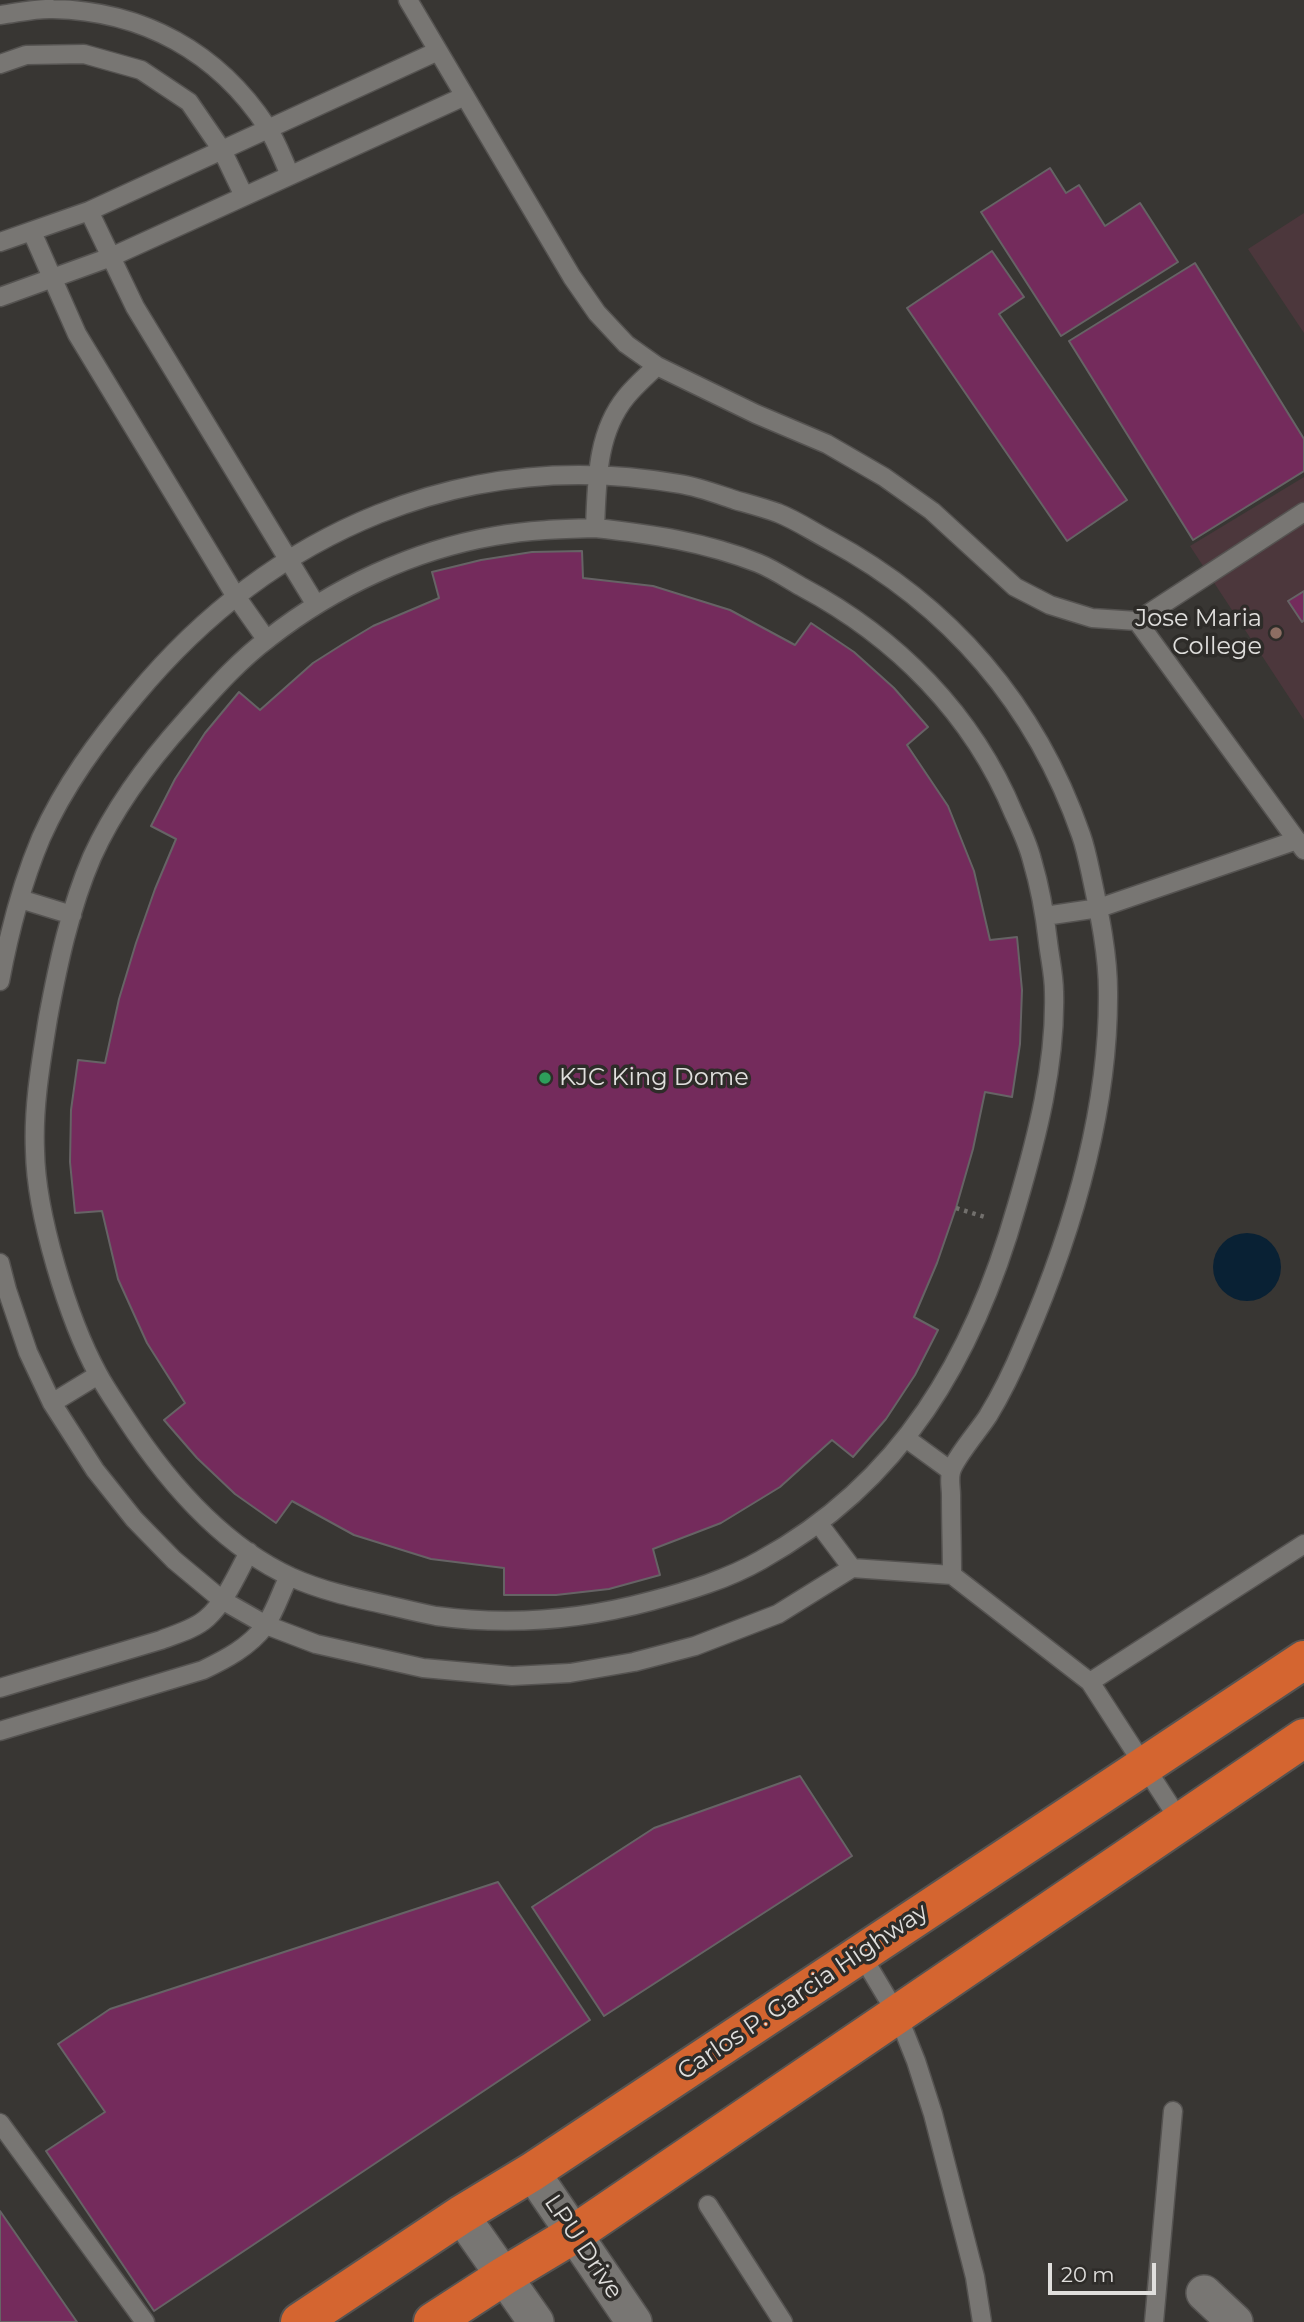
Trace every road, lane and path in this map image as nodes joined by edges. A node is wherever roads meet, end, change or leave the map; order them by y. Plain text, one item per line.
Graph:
1 (408, 0) edge
2 (0, 15) edge
3 (438, 51) junction
4 (0, 64) edge
5 (465, 96) junction
6 (269, 129) junction
7 (222, 150) junction
8 (290, 175) junction
9 (244, 196) junction
10 (89, 211) junction
11 (32, 232) junction
12 (0, 242) edge
13 (111, 257) junction
14 (52, 280) junction
15 (0, 297) edge
16 (657, 366) junction
17 (597, 474) junction
18 (1304, 512) edge
19 (595, 527) junction
20 (287, 559) junction
21 (235, 595) junction
22 (316, 605) junction
23 (1136, 621) junction
24 (266, 639) junction
25 (1301, 845) edge
26 (20, 898) junction
27 (1099, 908) junction
28 (72, 915) junction
29 (1045, 916) junction
30 (0, 981) edge
31 (0, 1263) edge
32 (98, 1375) junction
33 (52, 1403) junction
34 (907, 1439) junction
35 (951, 1471) junction
36 (819, 1524) junction
37 (1304, 1544) edge
38 (249, 1552) junction
39 (852, 1568) junction
40 (952, 1575) junction
41 (289, 1576) junction
42 (222, 1600) junction
43 (266, 1625) junction
44 (1304, 1660) edge
45 (1090, 1682) junction
46 (0, 1688) edge
47 (0, 1731) edge
48 (1304, 1738) edge
49 (1144, 1766) junction
50 (1180, 1821) junction
51 (861, 1954) junction
52 (898, 2016) junction
53 (1173, 2111) dead end
54 (0, 2123) edge
55 (533, 2172) junction
56 (708, 2205) dead end
57 (461, 2215) junction
58 (574, 2234) junction
59 (504, 2276) junction
60 (1204, 2293) dead end
61 (145, 2322) edge
62 (300, 2322) edge
63 (433, 2322) edge
64 (536, 2322) edge
65 (634, 2322) edge
66 (783, 2322) edge
67 (982, 2322) edge
68 (1154, 2322) edge
69 (1235, 2322) edge

1 - 3 lane
2 - 6 lane
3 - 5 lane
3 - 6 lane
4 - 7 lane
5 - 8 lane
5 - 16 lane
6 - 7 lane
6 - 8 lane
7 - 9 lane
7 - 10 lane
8 - 9 lane
9 - 13 lane
10 - 11 lane
10 - 13 lane
11 - 12 lane
11 - 14 lane
13 - 14 lane
13 - 20 lane
14 - 15 lane
14 - 21 lane
16 - 17 lane
16 - 23 lane
17 - 19 lane
17 - 20 lane
17 - 27 lane
18 - 23 lane
19 - 22 lane
19 - 29 lane
20 - 21 lane
20 - 22 lane
21 - 24 lane
21 - 26 lane
22 - 24 lane
23 - 25 lane
24 - 28 lane
25 - 27 lane
26 - 28 lane
26 - 30 lane
27 - 29 lane
27 - 35 lane
28 - 32 lane
29 - 34 lane
31 - 33 lane
32 - 33 lane
32 - 38 lane
33 - 42 lane
34 - 35 lane
34 - 36 lane
35 - 40 lane
36 - 39 lane
36 - 41 lane
37 - 45 lane
38 - 41 lane
38 - 42 lane
39 - 40 lane
39 - 43 lane
40 - 45 lane
41 - 43 lane
42 - 43 lane
42 - 46 lane
43 - 47 lane
44 - 49 highway, Carlos P. Garcia Highway
45 - 49 lane
48 - 50 highway
49 - 50 lane
49 - 51 highway, Carlos P. Garcia Highway
50 - 52 highway
51 - 52 lane
51 - 55 highway, Carlos P. Garcia Highway
52 - 58 highway
52 - 67 lane
53 - 68 lane
54 - 61 lane
55 - 57 highway, Carlos P. Garcia Highway
55 - 58 street, LPU Drive
56 - 66 lane
57 - 59 street
57 - 62 highway, Carlos P. Garcia Highway
58 - 59 highway
58 - 65 street, LPU Drive
59 - 63 highway
59 - 64 street
60 - 69 street

